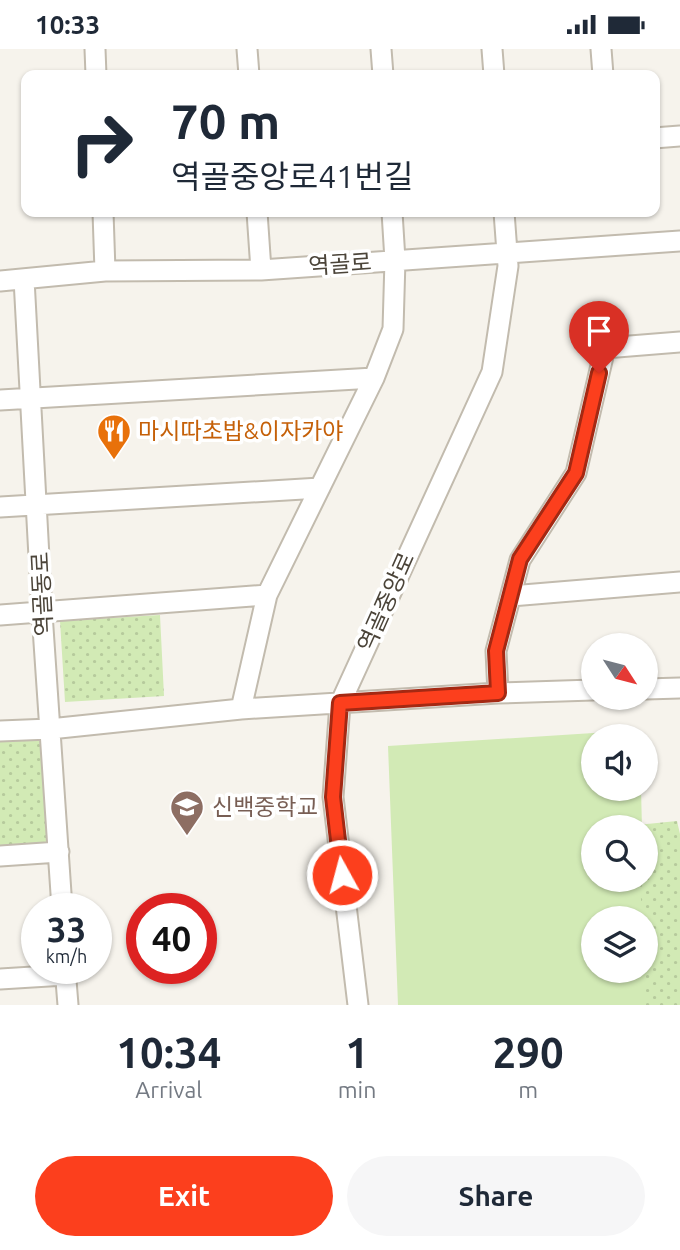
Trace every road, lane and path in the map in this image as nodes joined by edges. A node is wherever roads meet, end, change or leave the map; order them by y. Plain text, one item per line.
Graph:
1 (95, 49) edge
2 (247, 49) edge
3 (382, 49) edge
4 (492, 49) edge
5 (601, 49) edge
6 (96, 70) edge
7 (249, 70) edge
8 (383, 70) edge
9 (494, 70) edge
10 (603, 70) edge
11 (680, 136) edge
12 (660, 138) edge
13 (103, 217) edge
14 (257, 217) edge
15 (392, 217) edge
16 (504, 217) edge
17 (680, 241) edge
18 (507, 252) junction
19 (395, 260) junction
20 (261, 270) junction
21 (105, 271) junction
22 (24, 279) junction
23 (0, 281) edge
24 (680, 342) edge
25 (374, 379) junction
26 (32, 398) junction
27 (0, 400) edge
28 (320, 488) junction
29 (37, 505) junction
30 (0, 507) edge
31 (680, 582) edge
32 (267, 595) junction
33 (511, 596) junction
34 (42, 613) junction
35 (0, 615) edge
36 (680, 688) edge
37 (658, 689) edge
38 (581, 691) edge
39 (498, 693) junction
40 (340, 703) junction
41 (241, 709) junction
42 (50, 729) junction
43 (0, 731) edge
44 (59, 852) junction
45 (0, 856) edge
46 (61, 893) edge
47 (21, 977) edge
48 (0, 979) edge
49 (66, 984) edge
50 (68, 1005) edge
51 (358, 1005) edge

1 - 6 street
2 - 7 street
3 - 8 street
4 - 9 street
5 - 10 street
11 - 12 street
13 - 21 street
14 - 20 street
15 - 19 street
16 - 18 street, 역골중앙로
17 - 18 street, 역골로
18 - 19 street, 역골로
18 - 40 street, 역골중앙로
19 - 20 street, 역골로
19 - 25 street
20 - 21 street, 역골로
21 - 22 street, 역골로
22 - 23 street, 역골로
22 - 26 street, 역골동로
24 - 33 street
25 - 26 street
25 - 28 street
26 - 27 street
26 - 29 street, 역골동로
28 - 29 street
28 - 32 street
29 - 30 street
29 - 34 street, 역골동로
31 - 33 street
32 - 34 street
32 - 41 street
33 - 39 street
34 - 35 street
34 - 42 street, 역골동로
36 - 37 street
38 - 39 street
39 - 40 street
40 - 41 street
40 - 51 street, 역골중앙로
41 - 42 street
42 - 43 street
42 - 44 street, 역골동로
44 - 45 street
44 - 46 street, 역골동로
47 - 48 street
49 - 50 street

